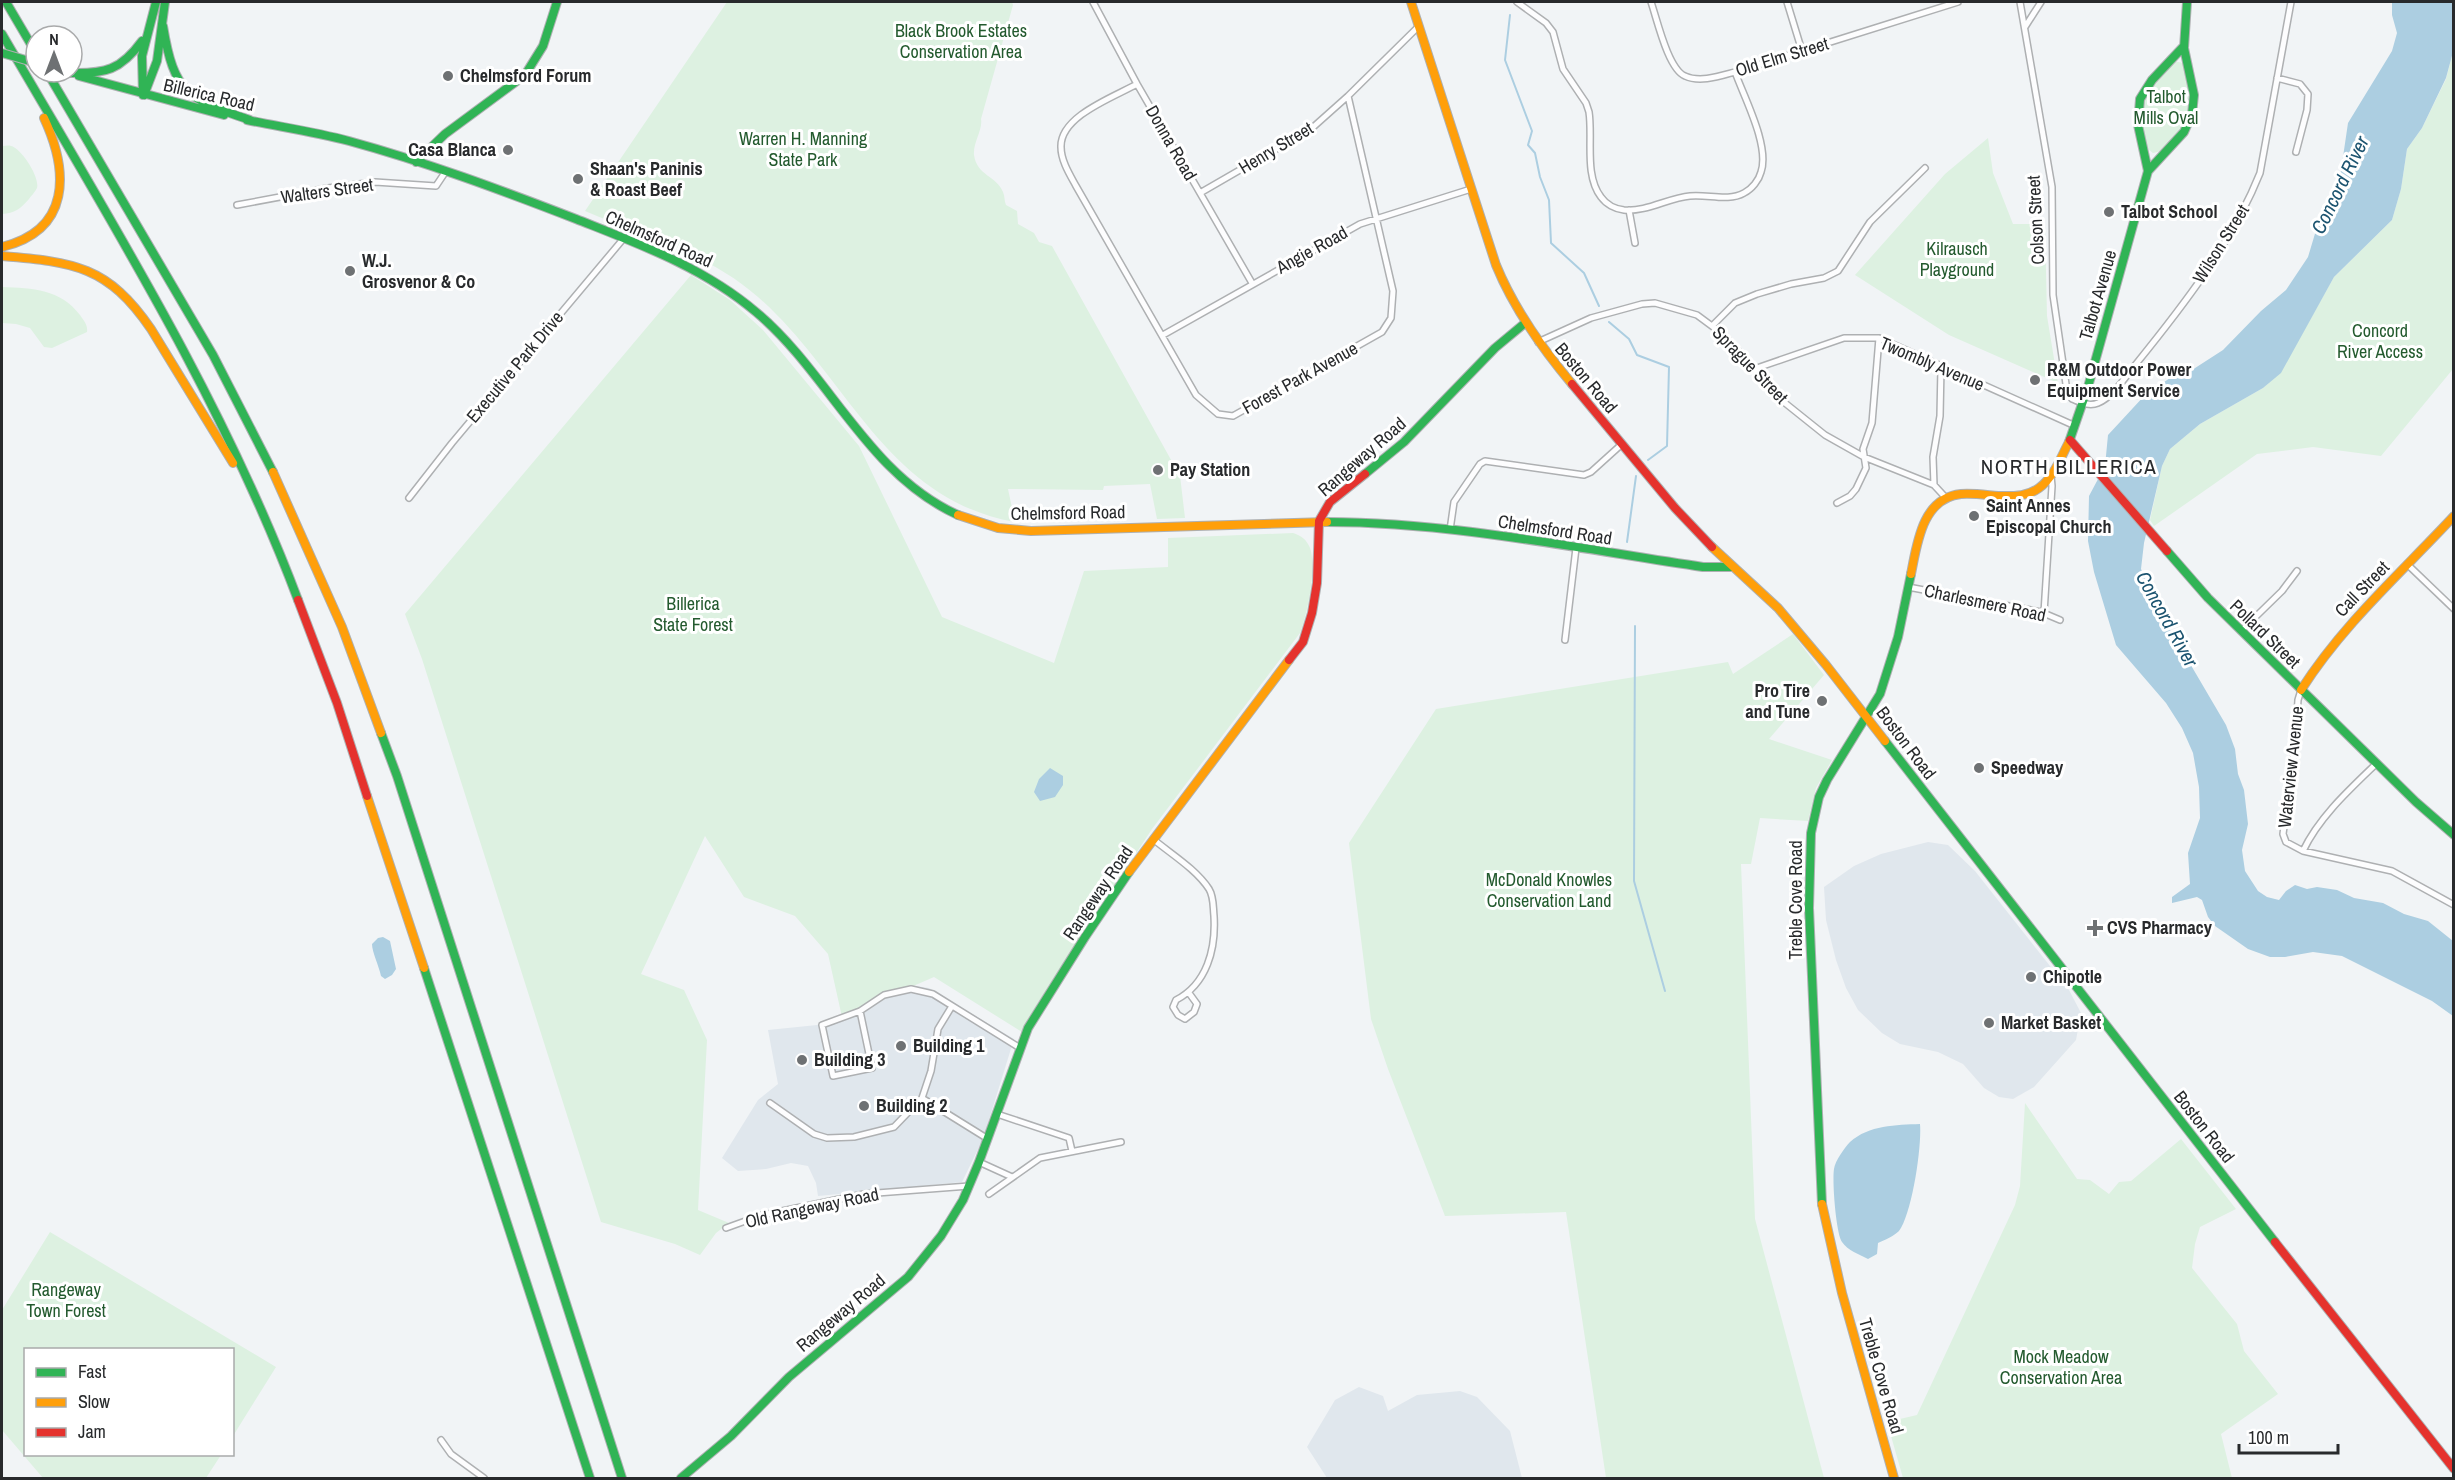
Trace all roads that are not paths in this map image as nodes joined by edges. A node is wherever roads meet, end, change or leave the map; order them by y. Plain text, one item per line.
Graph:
1 (8, 2) edge
2 (156, 2) edge
3 (165, 2) edge
4 (557, 2) edge
5 (1093, 2) edge
6 (1411, 2) edge
7 (1517, 2) edge
8 (1651, 2) edge
9 (1787, 2) edge
10 (1958, 2) edge
11 (2020, 2) edge
12 (2041, 2) edge
13 (2187, 2) edge
14 (2290, 2) edge
15 (1940, 4) edge
16 (163, 26) junction
17 (1419, 26) junction
18 (2025, 27) junction
19 (24, 32) edge
20 (2, 34) edge
21 (146, 36) junction
22 (2184, 45) junction
23 (1802, 51) junction
24 (2, 52) edge
25 (24, 59) edge
26 (24, 72) edge
27 (1735, 72) junction
28 (84, 73) edge
29 (84, 78) edge
30 (2277, 78) junction
31 (29, 84) edge
32 (31, 84) edge
33 (54, 84) edge
34 (1137, 84) junction
35 (144, 95) junction
36 (1348, 96) junction
37 (250, 120) junction
38 (348, 141) joint
39 (2296, 152) dead end
40 (416, 162) junction
41 (1925, 168) dead end
42 (446, 171) junction
43 (2148, 171) junction
44 (1471, 189) junction
45 (1200, 194) junction
46 (237, 205) dead end
47 (1629, 210) junction
48 (1377, 218) junction
49 (624, 238) junction
50 (1635, 243) dead end
51 (2, 246) edge
52 (2, 256) edge
53 (1252, 284) junction
54 (1525, 323) junction
55 (1713, 325) junction
56 (1163, 335) junction
57 (1879, 338) junction
58 (1538, 342) junction
59 (1941, 367) junction
60 (1754, 369) junction
61 (2082, 403) junction
62 (2073, 425) junction
63 (2070, 440) junction
64 (1622, 444) junction
65 (1864, 457) junction
66 (2051, 476) junction
67 (1934, 484) junction
68 (409, 498) dead end
69 (1946, 498) junction
70 (258, 503) junction
71 (1837, 503) dead end
72 (2454, 516) edge
73 (1319, 521) junction
74 (1450, 530) junction
75 (1576, 548) junction
76 (2407, 564) junction
77 (1732, 567) junction
78 (2297, 571) dead end
79 (1908, 587) junction
80 (2454, 609) edge
81 (2044, 613) junction
82 (2060, 620) dead end
83 (2241, 631) junction
84 (1565, 640) dead end
85 (2301, 690) junction
86 (1867, 717) junction
87 (2377, 763) junction
88 (2454, 835) edge
89 (1153, 839) junction
90 (2303, 851) junction
91 (2454, 905) edge
92 (1189, 993) junction
93 (952, 1006) junction
94 (860, 1011) junction
95 (1020, 1048) junction
96 (922, 1098) junction
97 (770, 1103) dead end
98 (997, 1114) junction
99 (988, 1139) junction
100 (1121, 1142) dead end
101 (1072, 1151) junction
102 (979, 1162) junction
103 (1012, 1177) junction
104 (969, 1186) junction
105 (989, 1194) dead end
106 (726, 1228) dead end
107 (441, 1440) dead end
108 (2454, 1469) edge
109 (484, 1479) edge
110 (590, 1479) edge
111 (622, 1479) edge
112 (681, 1479) edge
113 (1894, 1479) edge

1 - 19 main road
2 - 21 main road
3 - 16 main road
4 - 40 main road
5 - 34 street, Donna Road
6 - 17 main road, Boston Road
7 - 47 street
8 - 27 street, Old Elm Street
9 - 23 street
10 - 15 street, Old Elm Street
11 - 18 street, Colson Street
12 - 18 street
13 - 22 main road, Talbot Avenue
14 - 30 street, Wilson Street
15 - 23 street, Old Elm Street
16 - 35 main road
16 - 37 main road
17 - 36 street
17 - 44 main road, Boston Road
18 - 61 street, Colson Street
20 - 26 main road
21 - 28 main road
21 - 35 main road
22 - 43 main road, Talbot Avenue
22 - 43 main road, Talbot Avenue
23 - 27 street, Old Elm Street
24 - 25 main road, bridge
27 - 47 street
29 - 35 main road, Billerica Road
30 - 39 street
30 - 61 street, Wilson Street
31 - 51 main road
32 - 70 main road
33 - 111 main road
34 - 45 street, Donna Road
34 - 56 street, Forest Park Avenue
35 - 37 main road, Billerica Road
36 - 45 street, Henry Street
36 - 48 street, Forest Park Avenue
37 - 38 main road, Billerica Road
38 - 40 main road, Chelmsford Road
40 - 42 main road, Chelmsford Road
41 - 55 street
42 - 46 street, Walters Street
42 - 49 main road, Chelmsford Road
43 - 61 main road, Talbot Avenue
44 - 48 street, Angie Road
44 - 54 main road, Boston Road
45 - 53 street, Donna Road
47 - 50 street
48 - 53 street, Angie Road
48 - 56 street, Forest Park Avenue
49 - 68 street, Executive Park Drive
49 - 73 main road, Chelmsford Road
52 - 70 main road
53 - 56 street, Angie Road
54 - 58 main road, Boston Road
54 - 73 main road, Rangeway Road
55 - 58 street, Sprague Street
55 - 60 street, Sprague Street
57 - 59 street, Twombly Avenue
57 - 60 street, Twombly Avenue
57 - 65 street
58 - 64 main road, Boston Road
59 - 62 street, Twombly Avenue
59 - 67 street
60 - 65 street, Sprague Street
61 - 62 main road, Talbot Avenue
62 - 63 main road
63 - 66 main road
63 - 83 main road, Pollard Street
64 - 74 street
64 - 77 main road, Boston Road
65 - 67 street, Sprague Street
65 - 71 street
66 - 69 main road
66 - 81 street
67 - 69 street, Sprague Street
69 - 79 main road, Treble Cove Road
70 - 110 main road
72 - 76 main road, Call Street
73 - 74 main road, Chelmsford Road
73 - 89 main road, Rangeway Road
74 - 75 main road, Chelmsford Road
75 - 77 main road, Chelmsford Road
75 - 84 street
76 - 80 street
76 - 85 main road, Call Street
77 - 86 main road, Boston Road
78 - 83 street
79 - 81 street, Charlesmere Road
79 - 86 main road, Treble Cove Road
81 - 82 street, Charlesmere Road
83 - 85 main road, Pollard Street
85 - 87 main road, Pollard Street
85 - 90 street, Waterview Avenue
86 - 108 main road, Boston Road
86 - 113 main road, Treble Cove Road
87 - 88 main road, Pollard Street
87 - 90 street
89 - 92 street
89 - 95 main road, Rangeway Road
90 - 91 street, Waterview Avenue
92 - 92 street
93 - 94 street
93 - 95 street
93 - 96 street
94 - 94 street
95 - 98 main road, Rangeway Road
96 - 97 street
96 - 99 street
98 - 99 main road, Rangeway Road
98 - 101 street
99 - 102 main road, Rangeway Road
100 - 101 street
101 - 103 street
102 - 103 street
102 - 104 main road, Rangeway Road
103 - 105 street
104 - 106 street, Old Rangeway Road
104 - 112 main road, Rangeway Road
107 - 109 street

